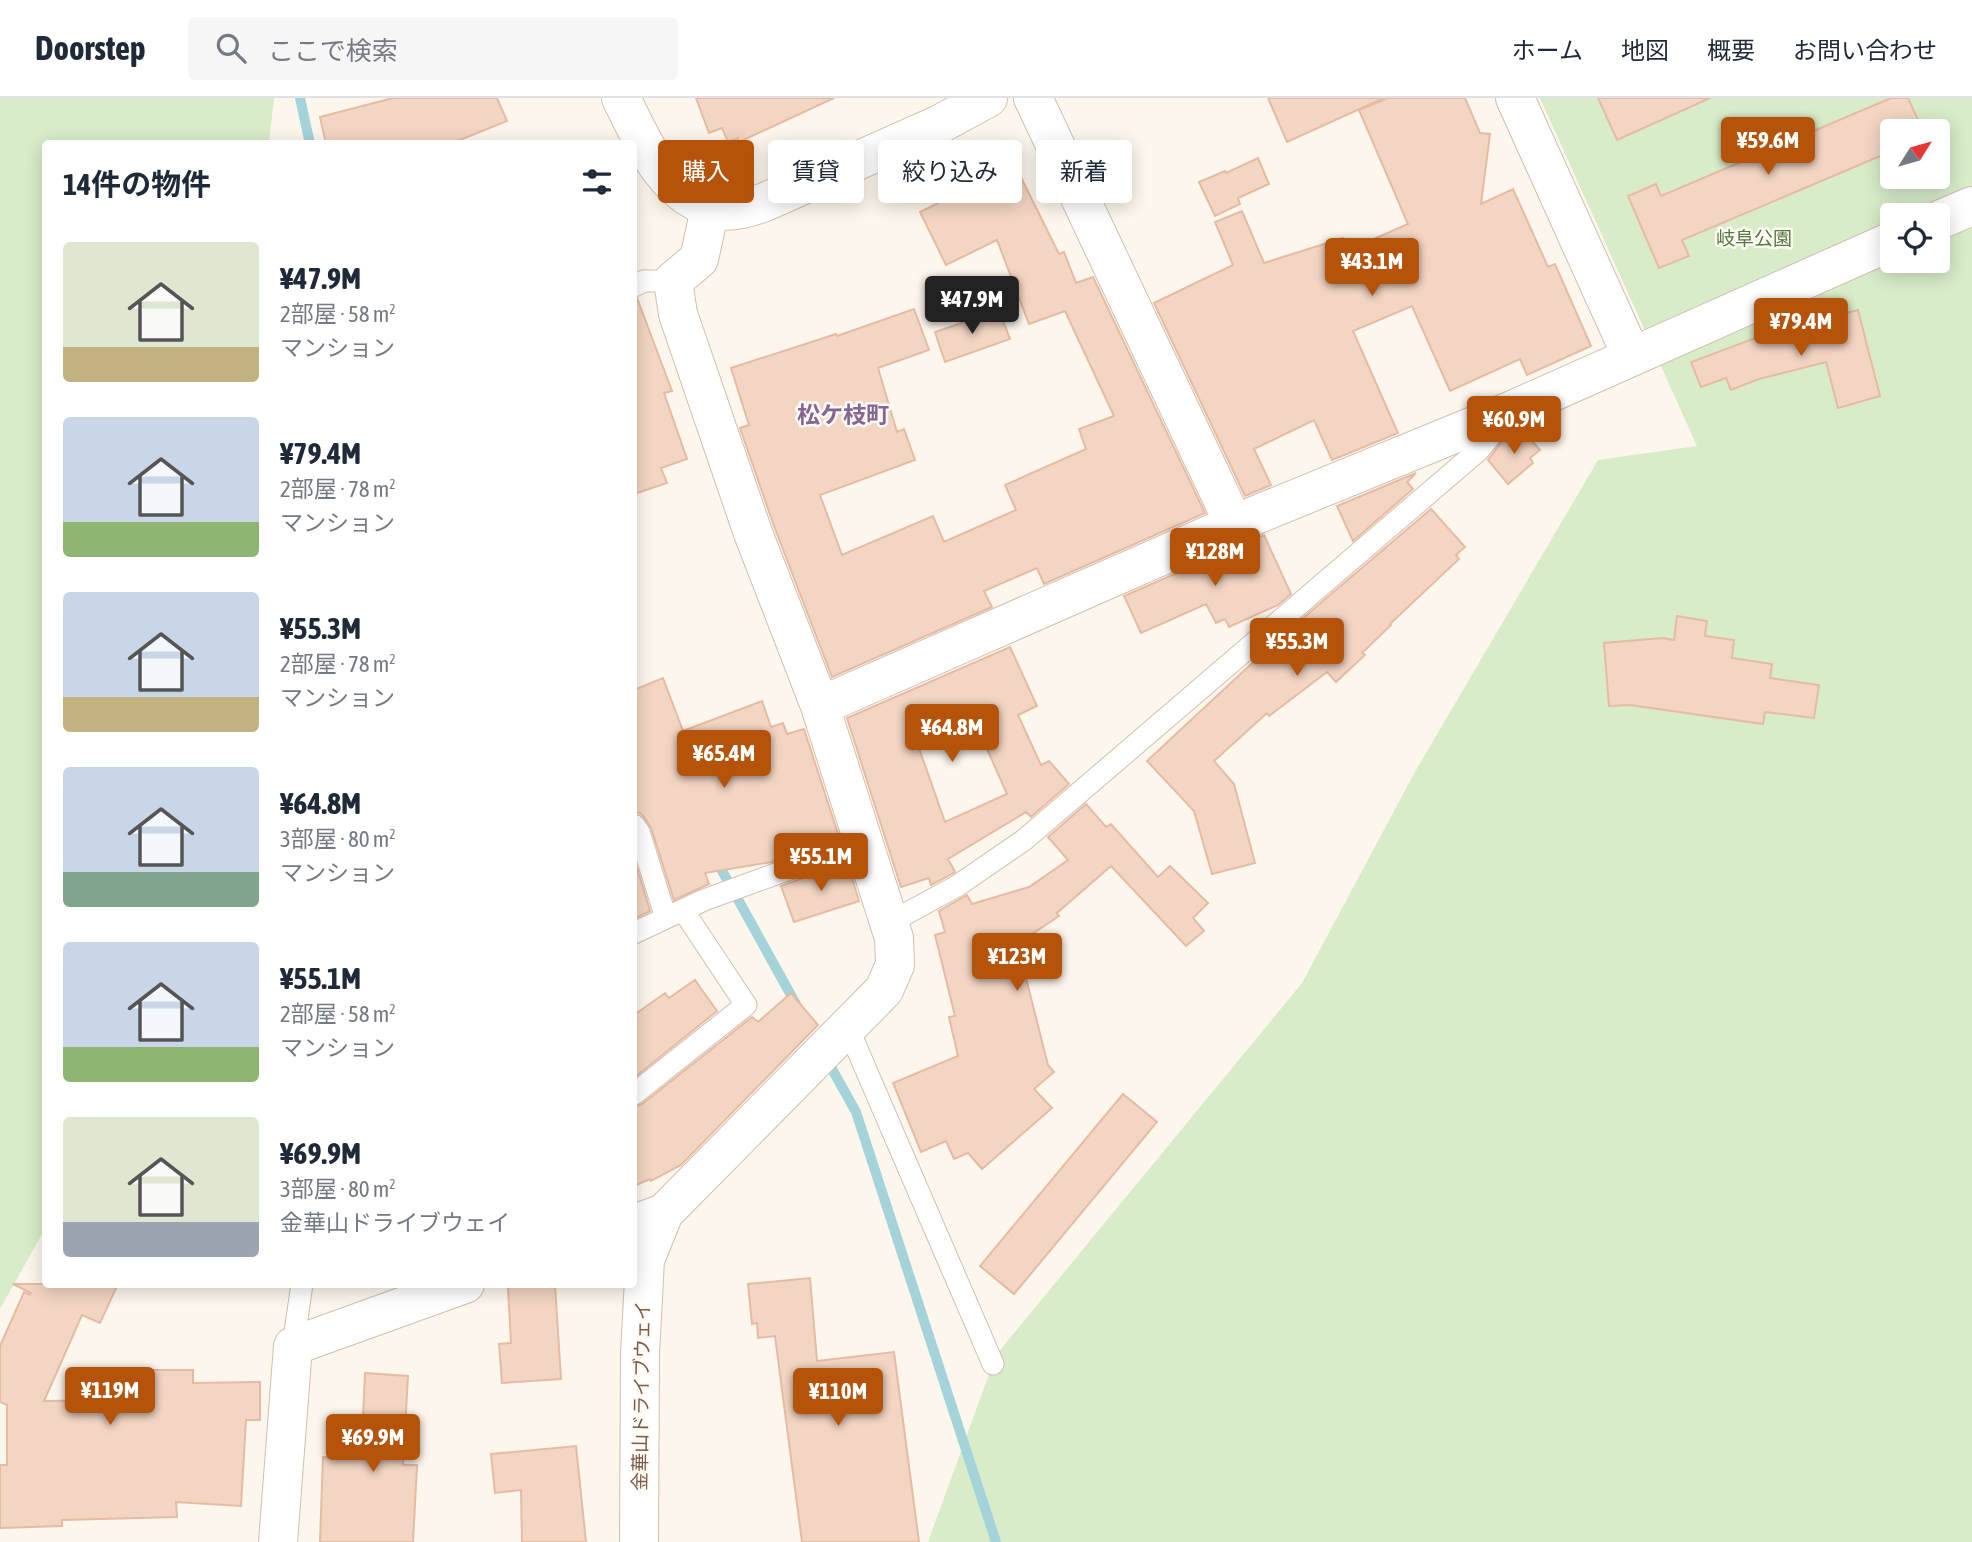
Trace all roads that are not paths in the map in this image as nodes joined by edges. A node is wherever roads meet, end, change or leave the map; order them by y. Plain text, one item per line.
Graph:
1 (621, 98) edge
2 (988, 98) edge
3 (1033, 98) edge
4 (1515, 98) edge
5 (1972, 206) edge
6 (710, 209) junction
7 (1950, 215) edge
8 (1880, 246) edge
9 (673, 281) junction
10 (637, 284) edge
11 (1632, 356) junction
12 (1510, 411) junction
13 (1234, 524) junction
14 (820, 706) junction
15 (637, 829) edge
16 (864, 842) junction
17 (675, 914) junction
18 (889, 923) junction
19 (637, 932) edge
20 (848, 1028) junction
21 (637, 1092) edge
22 (649, 1218) edge
23 (301, 1288) edge
24 (454, 1288) edge
25 (293, 1346) junction
26 (993, 1364) dead end
27 (278, 1542) edge
28 (639, 1542) edge

1 - 6 street
2 - 6 street
3 - 13 street
4 - 11 street
5 - 7 street
6 - 9 street
8 - 11 street
9 - 10 lane
9 - 14 street
11 - 12 street
12 - 13 street
12 - 18 lane
13 - 14 street
14 - 16 street
15 - 17 lane
16 - 17 lane
16 - 18 street
17 - 19 lane
17 - 21 lane
18 - 20 street
20 - 22 street
20 - 26 lane
22 - 28 street, 金華山ドライブウェイ
23 - 25 lane
24 - 25 street
25 - 27 street

